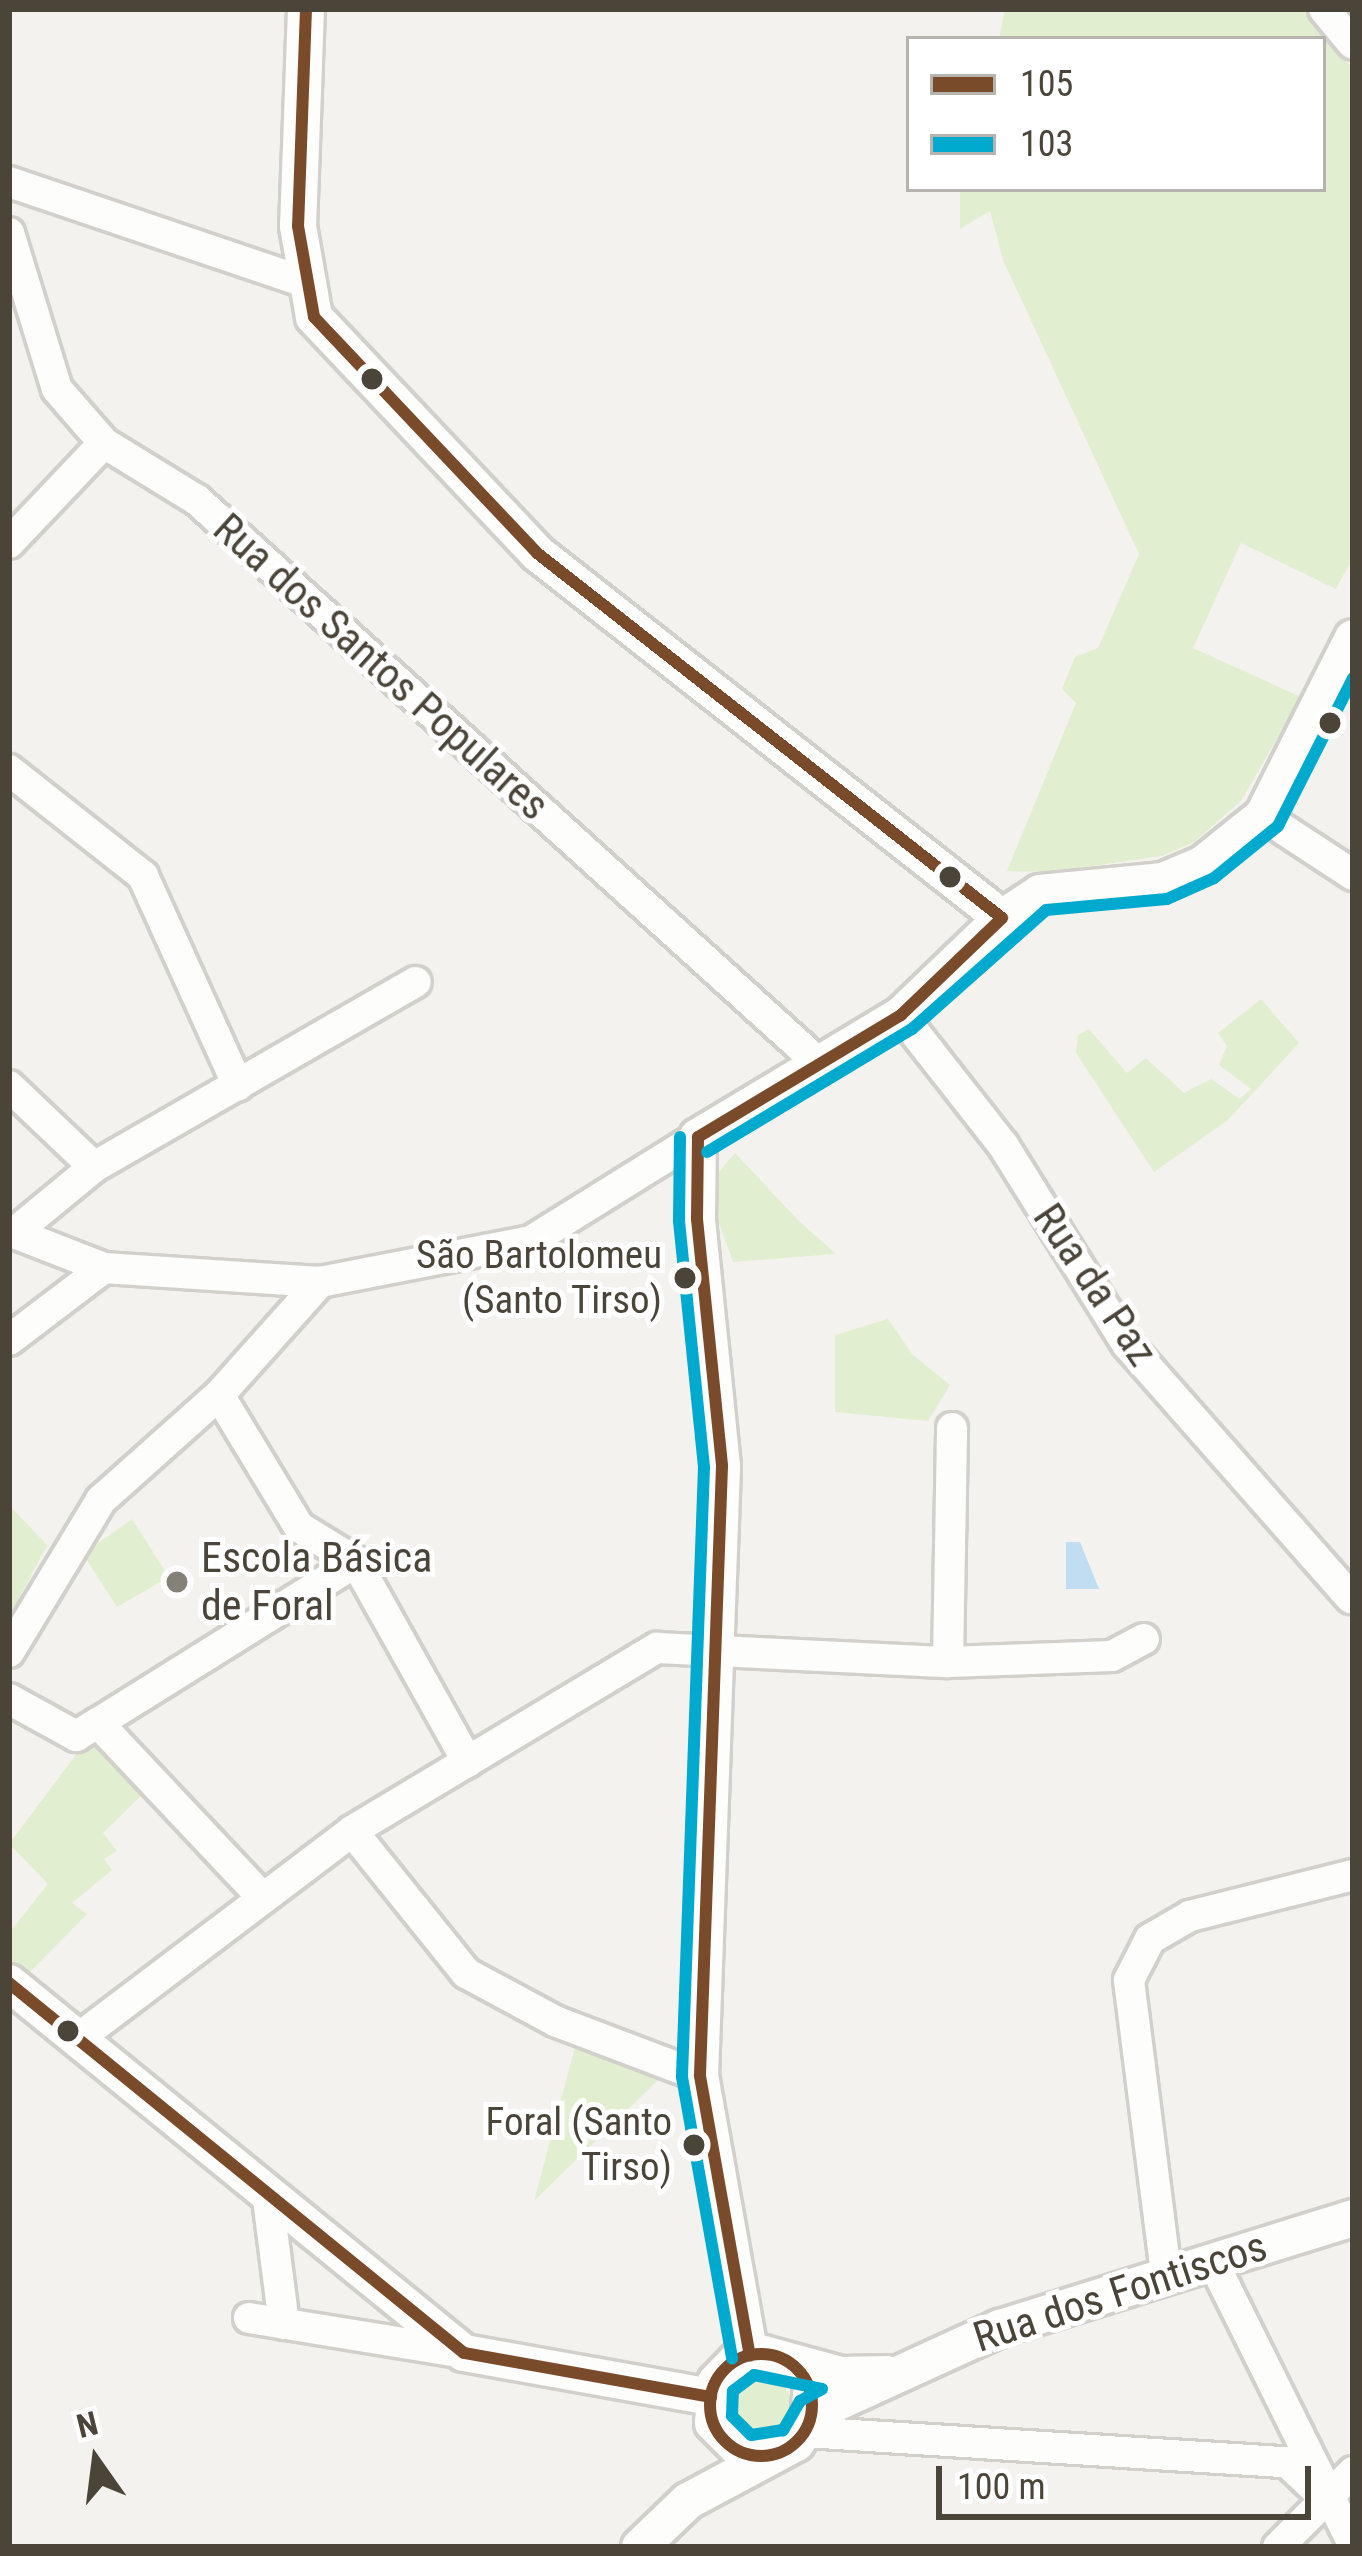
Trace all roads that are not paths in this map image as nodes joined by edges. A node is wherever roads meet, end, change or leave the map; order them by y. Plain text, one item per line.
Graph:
1 (306, 9) edge
2 (1324, 9) edge
3 (1353, 44) edge
4 (9, 182) edge
5 (9, 233) edge
6 (308, 283) junction
7 (104, 443) junction
8 (9, 543) edge
9 (1353, 638) edge
10 (9, 770) edge
11 (1263, 816) junction
12 (1353, 875) edge
13 (1002, 917) junction
14 (416, 982) dead end
15 (901, 1015) junction
16 (820, 1065) junction
17 (238, 1085) junction
18 (9, 1086) edge
19 (698, 1137) junction
20 (94, 1167) junction
21 (11, 1232) edge
22 (104, 1268) junction
23 (320, 1282) junction
24 (9, 1340) edge
25 (219, 1395) junction
26 (952, 1428) dead end
27 (356, 1562) junction
28 (1351, 1598) edge
29 (1144, 1639) dead end
30 (712, 1646) junction
31 (9, 1652) edge
32 (948, 1661) junction
33 (9, 1699) edge
34 (98, 1723) junction
35 (468, 1762) junction
36 (352, 1831) junction
37 (1353, 1875) edge
38 (261, 1896) junction
39 (9, 1983) edge
40 (76, 2039) junction
41 (700, 2076) junction
42 (266, 2191) junction
43 (1353, 2218) edge
44 (1212, 2260) junction
45 (1166, 2273) junction
46 (249, 2318) dead end
47 (284, 2324) junction
48 (464, 2353) junction
49 (750, 2356) junction
50 (789, 2362) junction
51 (878, 2382) junction
52 (711, 2397) junction
53 (808, 2423) junction
54 (720, 2435) junction
55 (875, 2440) junction
56 (773, 2455) junction
57 (1353, 2472) edge
58 (1323, 2496) junction
59 (688, 2501) junction
60 (1353, 2544) edge
61 (640, 2547) edge
62 (1278, 2547) edge

1 - 6 street
2 - 3 street
4 - 6 street
5 - 7 street, Rua dos Santos Populares
6 - 13 street
7 - 8 street
7 - 16 street, Rua dos Santos Populares
9 - 11 street
10 - 17 street
11 - 12 street
11 - 13 street
13 - 15 street
14 - 17 street
15 - 16 street
15 - 28 street, Rua da Paz
16 - 19 street
17 - 20 street
18 - 20 street
19 - 23 street
19 - 30 street
20 - 21 street
21 - 22 street
22 - 23 street
22 - 24 street
23 - 25 street
25 - 27 street
25 - 31 street
26 - 32 street
27 - 34 street
27 - 35 street
29 - 32 street
30 - 32 street
30 - 35 street
30 - 41 street
33 - 34 street
34 - 38 street
35 - 36 street
36 - 38 street
36 - 41 street
37 - 45 street
38 - 40 street
39 - 40 street
40 - 42 street
41 - 49 street
42 - 47 street
42 - 48 street
43 - 44 street, Rua dos Fontiscos
44 - 45 street, Rua dos Fontiscos
44 - 58 street
45 - 51 street, Rua dos Fontiscos
46 - 47 street
47 - 48 street
48 - 52 street
49 - 50 street
49 - 52 street
50 - 51 street
50 - 53 street
51 - 53 street, Rua dos Fontiscos
51 - 55 street
52 - 54 street
53 - 55 street
53 - 56 street
54 - 56 street
54 - 59 street
55 - 58 street
56 - 59 street
57 - 58 street
58 - 60 street
58 - 62 street
59 - 61 street

